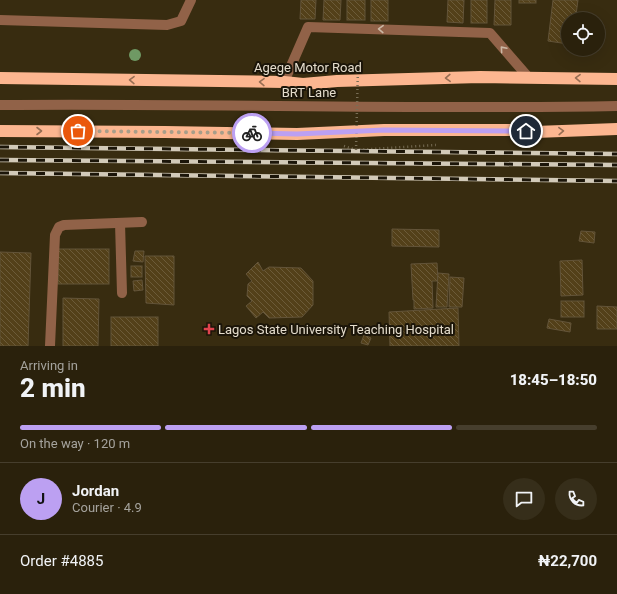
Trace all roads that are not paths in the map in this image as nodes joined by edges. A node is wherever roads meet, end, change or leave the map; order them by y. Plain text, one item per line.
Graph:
1 (191, 0) edge
2 (0, 20) edge
3 (0, 78) edge
4 (529, 78) junction
5 (617, 79) edge
6 (284, 82) junction
7 (0, 105) edge
8 (617, 106) edge
9 (617, 129) edge
10 (0, 131) edge
11 (142, 222) dead end
12 (120, 223) junction
13 (122, 293) dead end
14 (50, 346) edge

1 - 2 street
6 -> 3 highway, Agege Motor Road
5 -> 4 highway, Agege Motor Road
4 -> 6 highway, Agege Motor Road
4 -> 6 street
7 - 8 street, BRT Lane
10 -> 9 highway
11 - 12 street
12 - 13 street
12 - 14 street

